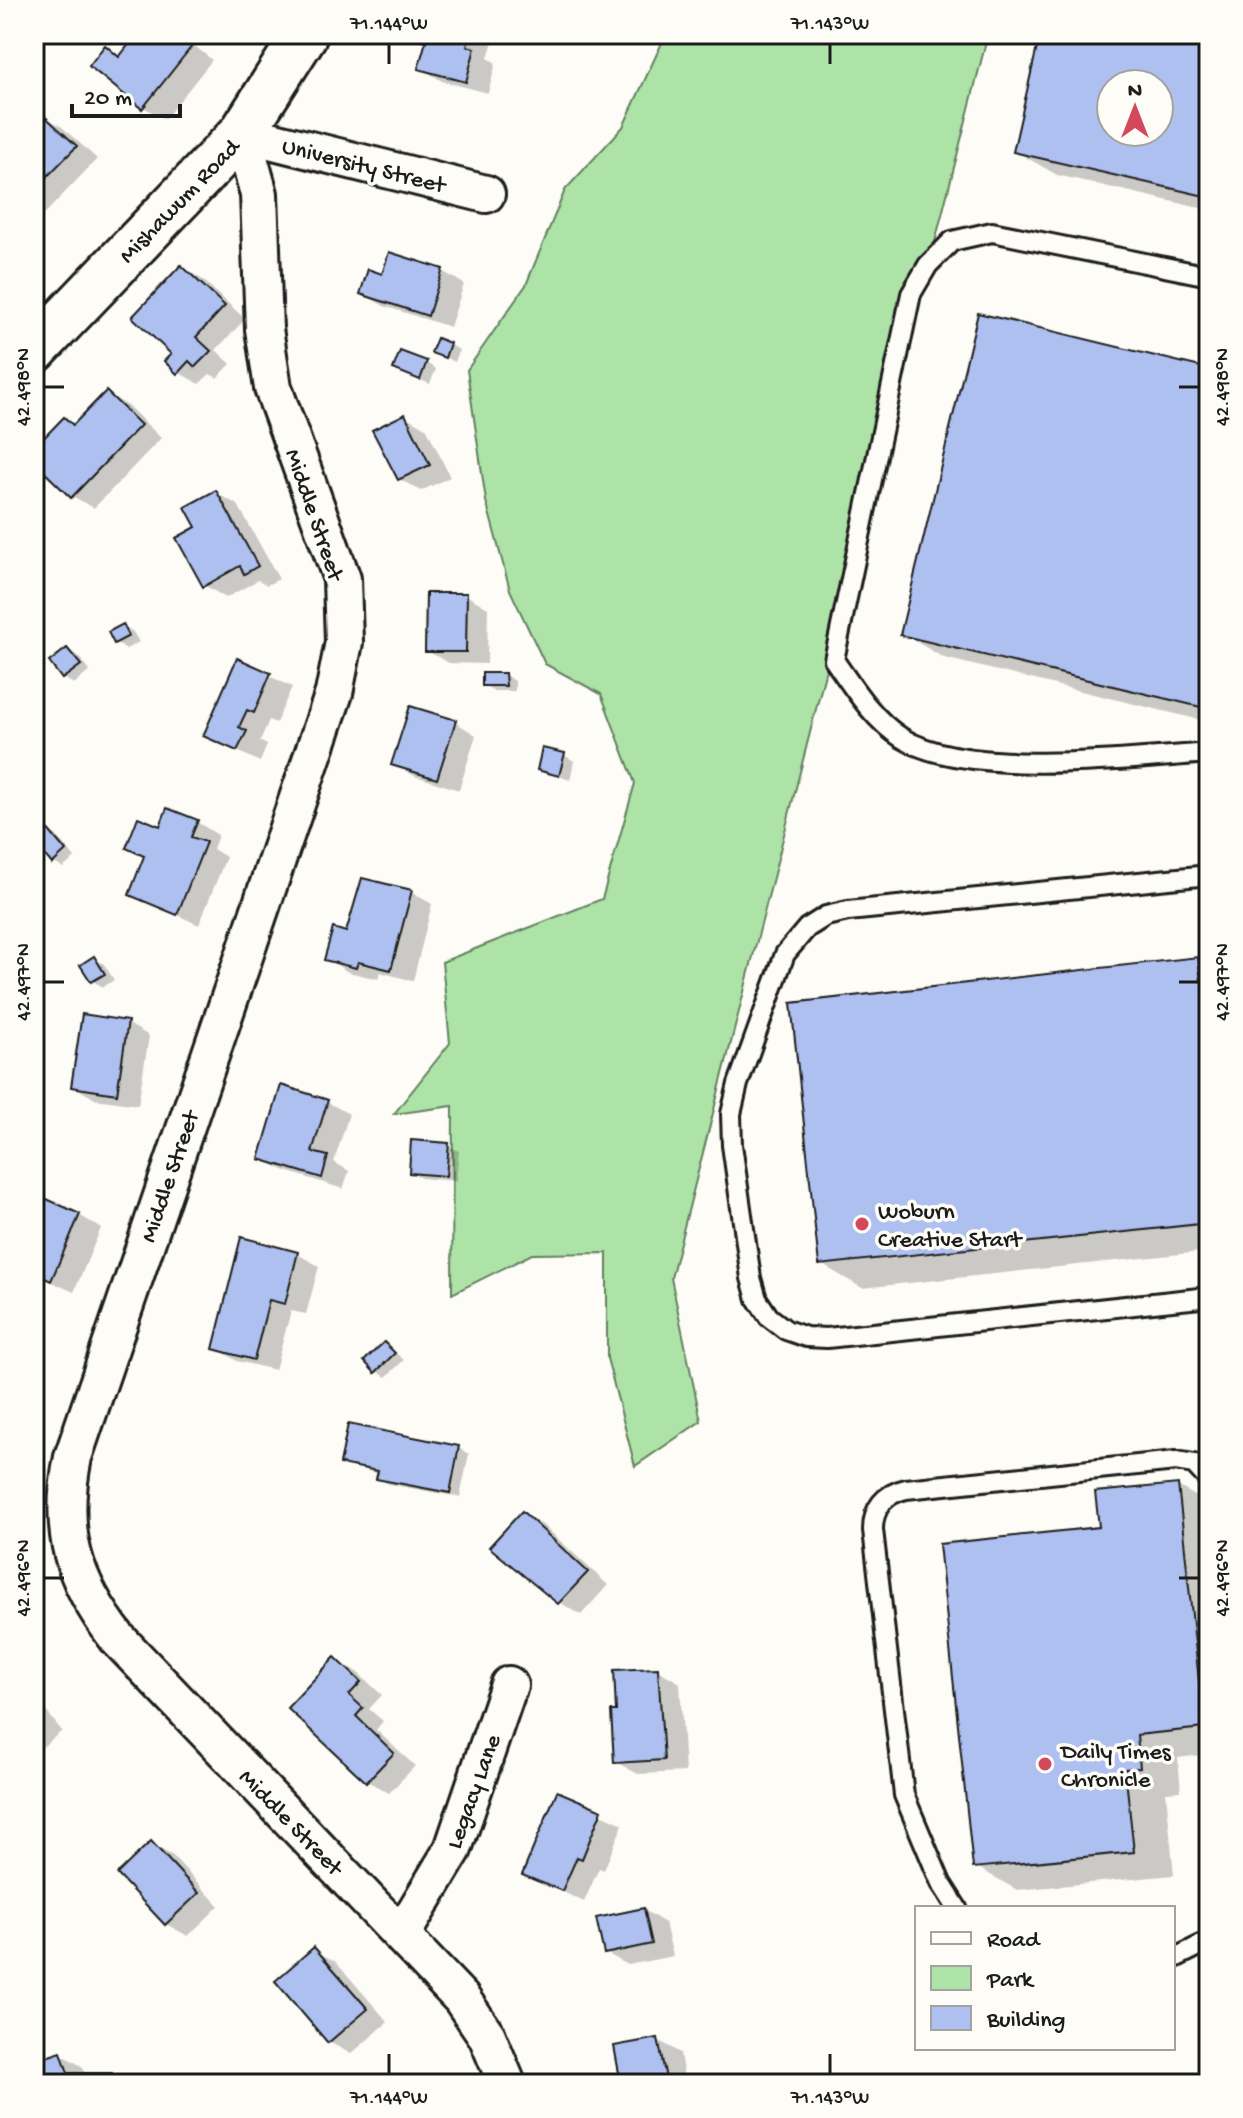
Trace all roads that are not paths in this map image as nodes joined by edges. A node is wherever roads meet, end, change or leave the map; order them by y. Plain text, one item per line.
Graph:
1 (305, 34) edge
2 (242, 133) junction
3 (486, 194) dead end
4 (1209, 276) edge
5 (34, 351) edge
6 (1209, 753) edge
7 (1209, 875) edge
8 (1209, 1297) edge
9 (1207, 1473) edge
10 (509, 1685) dead end
11 (956, 1906) edge
12 (402, 1934) junction
13 (1209, 1941) edge
14 (1175, 1958) edge
15 (507, 2084) edge

1 - 2 main road, Mishawum Road
2 - 3 street, University Street
2 - 5 main road, Mishawum Road
2 - 12 street, Middle Street
4 - 6 lane
7 - 8 lane
9 - 11 lane
10 - 12 street, Legacy Lane
12 - 15 street, Middle Street
13 - 14 lane

